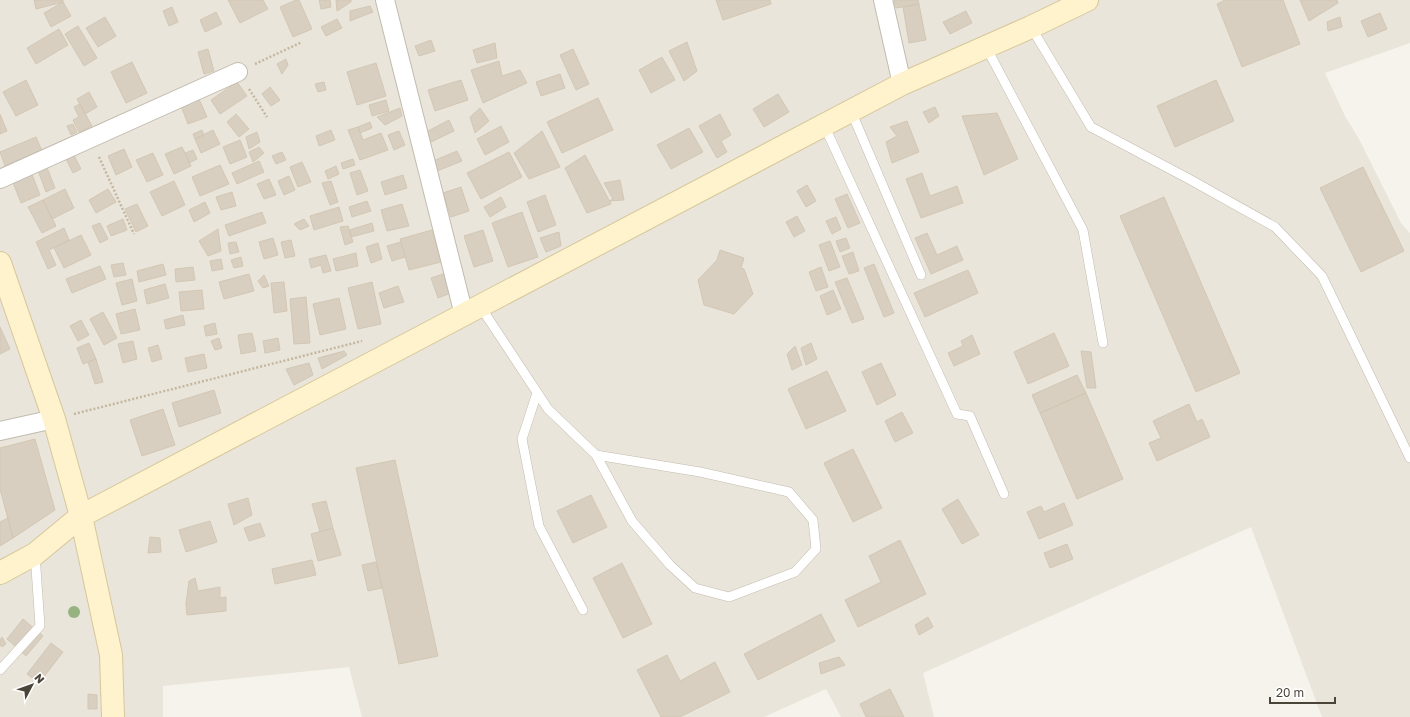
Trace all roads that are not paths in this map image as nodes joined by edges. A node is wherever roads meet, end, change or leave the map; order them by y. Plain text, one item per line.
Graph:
1 (384, 0) edge
2 (883, 0) edge
3 (1087, 0) edge
4 (1032, 27) junction
5 (986, 47) junction
6 (238, 72) road end
7 (902, 84) junction
8 (851, 111) junction
9 (824, 125) junction
10 (0, 179) edge
11 (1, 268) edge
12 (921, 276) dead end
13 (472, 310) junction
14 (1103, 343) dead end
15 (537, 393) junction
16 (54, 418) junction
17 (0, 431) edge
18 (596, 455) junction
19 (1410, 458) edge
20 (1004, 494) dead end
21 (81, 516) junction
22 (35, 554) junction
23 (0, 573) edge
24 (583, 610) dead end
25 (0, 670) edge
26 (113, 717) edge

1 - 13 street
2 - 7 street
3 - 4 main road
4 - 5 main road
4 - 19 lane
5 - 7 main road
5 - 14 lane
6 - 10 street
7 - 8 main road
8 - 9 main road
8 - 12 lane
9 - 13 main road
9 - 20 lane
11 - 16 main road
13 - 15 lane
13 - 21 main road
15 - 18 lane
15 - 24 lane
16 - 17 street
16 - 21 main road
18 - 18 lane
21 - 22 main road
21 - 26 main road
22 - 23 main road
22 - 25 lane

